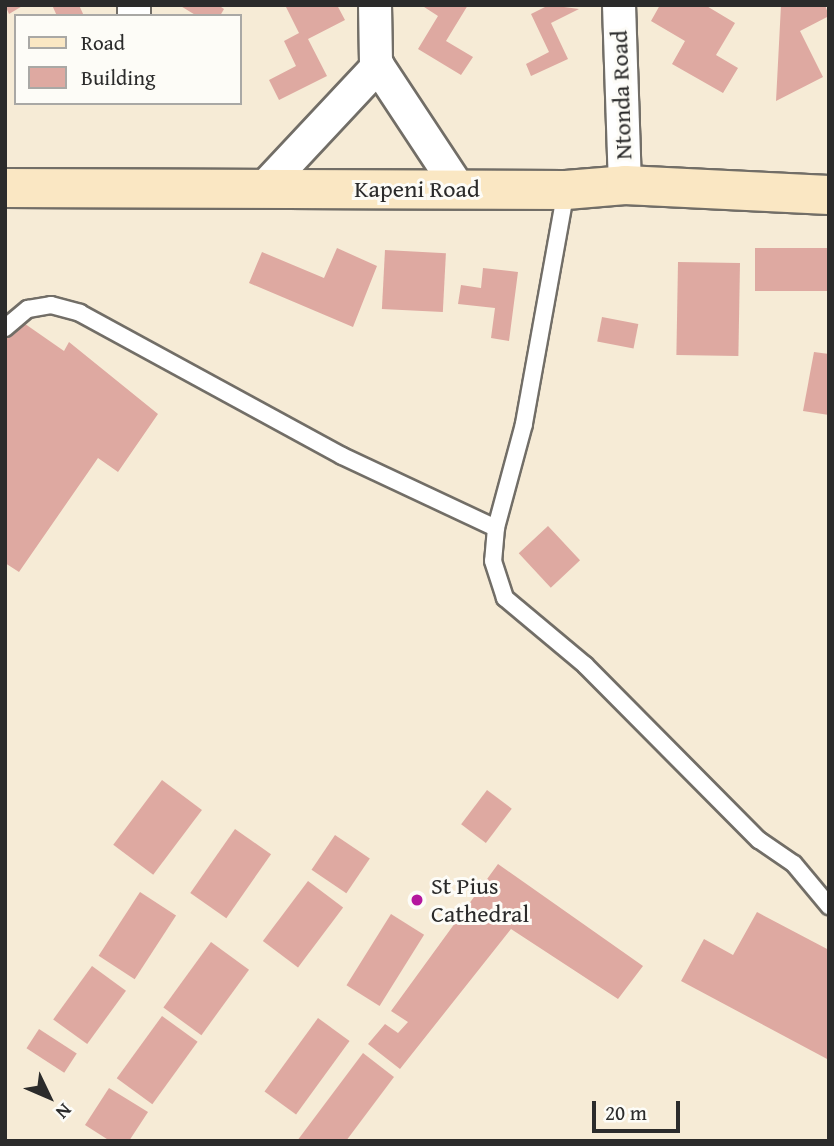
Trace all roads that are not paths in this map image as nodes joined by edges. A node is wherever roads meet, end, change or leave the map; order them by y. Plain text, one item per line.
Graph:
1 (375, 5) edge
2 (619, 5) edge
3 (378, 66) junction
4 (625, 185) junction
5 (5, 188) edge
6 (458, 188) junction
7 (262, 190) junction
8 (566, 190) junction
9 (829, 195) edge
10 (5, 328) edge
11 (496, 528) junction
12 (829, 906) edge

1 - 3 street
2 - 4 street, Ntonda Road
3 - 6 street
3 - 7 street
4 - 8 main road, Kapeni Road
4 - 9 main road, Kapeni Road
5 - 7 main road, Kapeni Road
6 - 7 main road, Kapeni Road
6 - 8 main road, Kapeni Road
8 - 11 lane
10 - 11 lane
11 - 12 lane

